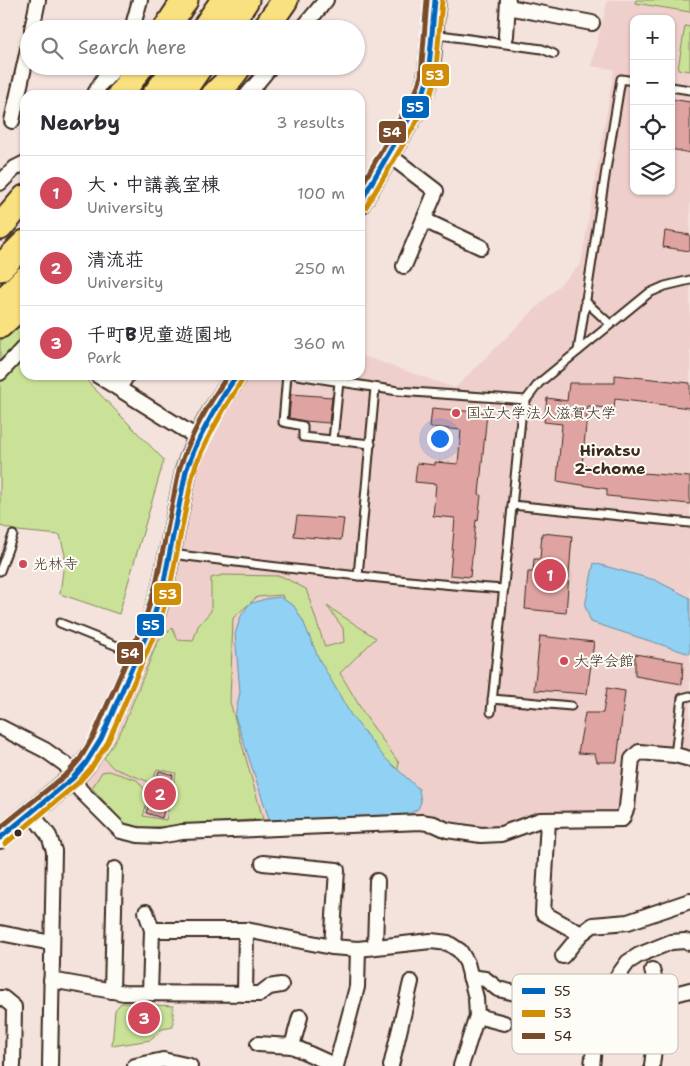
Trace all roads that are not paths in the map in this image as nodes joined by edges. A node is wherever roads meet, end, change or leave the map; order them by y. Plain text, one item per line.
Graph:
1 (38, 0) edge
2 (140, 0) edge
3 (186, 0) edge
4 (224, 0) edge
5 (246, 0) edge
6 (284, 0) edge
7 (326, 0) edge
8 (436, 0) edge
9 (508, 3) edge
10 (34, 20) edge
11 (134, 20) edge
12 (172, 20) edge
13 (210, 20) edge
14 (232, 20) edge
15 (271, 20) edge
16 (309, 20) edge
17 (592, 23) dead end
18 (432, 34) junction
19 (506, 36) dead end
20 (554, 54) dead end
21 (22, 75) edge
22 (106, 75) edge
23 (114, 75) edge
24 (134, 75) edge
25 (170, 75) edge
26 (194, 75) edge
27 (253, 75) edge
28 (630, 81) edge
29 (230, 86) edge
30 (675, 88) edge
31 (99, 90) edge
32 (100, 90) edge
33 (124, 90) edge
34 (159, 90) edge
35 (183, 90) edge
36 (690, 90) edge
37 (12, 121) dead end
38 (389, 155) junction
39 (20, 166) edge
40 (0, 183) edge
41 (365, 195) edge
42 (20, 204) edge
43 (424, 220) junction
44 (0, 227) edge
45 (481, 247) dead end
46 (20, 248) edge
47 (404, 266) dead end
48 (0, 268) edge
49 (690, 280) edge
50 (20, 284) edge
51 (585, 301) junction
52 (0, 304) edge
53 (20, 307) edge
54 (610, 324) junction
55 (0, 325) edge
56 (20, 351) edge
57 (578, 351) junction
58 (0, 373) edge
59 (105, 380) edge
60 (124, 380) edge
61 (234, 380) edge
62 (287, 380) edge
63 (327, 380) edge
64 (339, 382) junction
65 (119, 388) junction
66 (375, 388) junction
67 (526, 400) junction
68 (198, 438) junction
69 (333, 440) junction
70 (370, 444) junction
71 (512, 505) junction
72 (690, 523) edge
73 (13, 535) dead end
74 (171, 554) junction
75 (0, 571) edge
76 (358, 576) junction
77 (504, 589) junction
78 (60, 623) dead end
79 (138, 655) junction
80 (690, 696) edge
81 (492, 700) junction
82 (571, 706) dead end
83 (491, 712) dead end
84 (0, 727) edge
85 (675, 755) junction
86 (690, 759) edge
87 (73, 778) junction
88 (32, 814) junction
89 (548, 820) junction
90 (0, 838) edge
91 (263, 863) dead end
92 (115, 868) dead end
93 (377, 881) dead end
94 (690, 901) edge
95 (146, 912) dead end
96 (152, 930) junction
97 (246, 930) junction
98 (0, 933) edge
99 (581, 934) junction
100 (52, 943) junction
101 (690, 943) edge
102 (332, 947) junction
103 (375, 948) junction
104 (358, 949) junction
105 (563, 956) dead end
106 (652, 970) dead end
107 (619, 974) edge
108 (653, 974) edge
109 (470, 977) junction
110 (51, 980) junction
111 (411, 982) dead end
112 (281, 985) dead end
113 (112, 991) junction
114 (512, 992) edge
115 (150, 993) junction
116 (245, 994) junction
117 (0, 998) edge
118 (477, 1016) junction
119 (300, 1017) dead end
120 (504, 1023) dead end
121 (258, 1044) dead end
122 (292, 1046) junction
123 (13, 1066) edge
124 (50, 1066) edge
125 (135, 1066) edge
126 (190, 1066) edge
127 (336, 1066) edge
128 (392, 1066) edge
129 (461, 1066) edge

1 - 10 street
2 - 11 street
3 - 12 highway
4 - 13 highway
5 - 14 highway
6 - 15 highway
7 - 16 street
8 - 18 main road
9 - 17 street
9 - 19 street
18 - 20 lane
18 - 38 main road
21 - 37 street
22 - 31 street
23 - 32 lane
24 - 33 highway
25 - 34 highway
26 - 35 highway
27 - 29 street
28 - 51 lane
30 - 36 lane
38 - 41 main road
38 - 43 street
39 - 40 street
42 - 44 highway
43 - 45 street
43 - 47 street
46 - 48 highway
49 - 54 lane
50 - 52 highway
51 - 54 lane
51 - 57 lane
53 - 55 highway
54 - 57 lane
56 - 58 street
57 - 67 lane
59 - 65 street
60 - 65 street
61 - 68 main road
62 - 69 lane
63 - 64 lane
64 - 66 lane
64 - 69 lane
65 - 68 street
66 - 67 lane
66 - 70 lane
67 - 71 lane
68 - 74 main road
69 - 70 lane
70 - 76 lane
71 - 72 lane
71 - 77 lane
73 - 75 lane
74 - 76 lane
74 - 79 main road
76 - 77 lane
77 - 81 lane
78 - 79 lane
79 - 87 main road
80 - 85 lane
81 - 82 lane
81 - 83 lane
84 - 87 street
85 - 86 street
85 - 89 street
87 - 88 main road
87 - 89 street
88 - 90 main road
88 - 100 street
89 - 99 street
91 - 102 street
92 - 113 street
93 - 103 street
94 - 99 street
95 - 96 street
96 - 97 street
96 - 115 street
97 - 102 street
97 - 116 street
98 - 100 street
99 - 105 street
100 - 110 street
101 - 107 street
102 - 104 street
103 - 104 street
103 - 109 street
104 - 127 street
106 - 108 street
109 - 114 street
109 - 118 street
110 - 113 street
110 - 124 street
111 - 128 street
112 - 116 street
113 - 115 street
115 - 116 street
117 - 123 street
118 - 120 street
118 - 129 street
119 - 122 street
121 - 122 street
122 - 127 street
125 - 126 street

